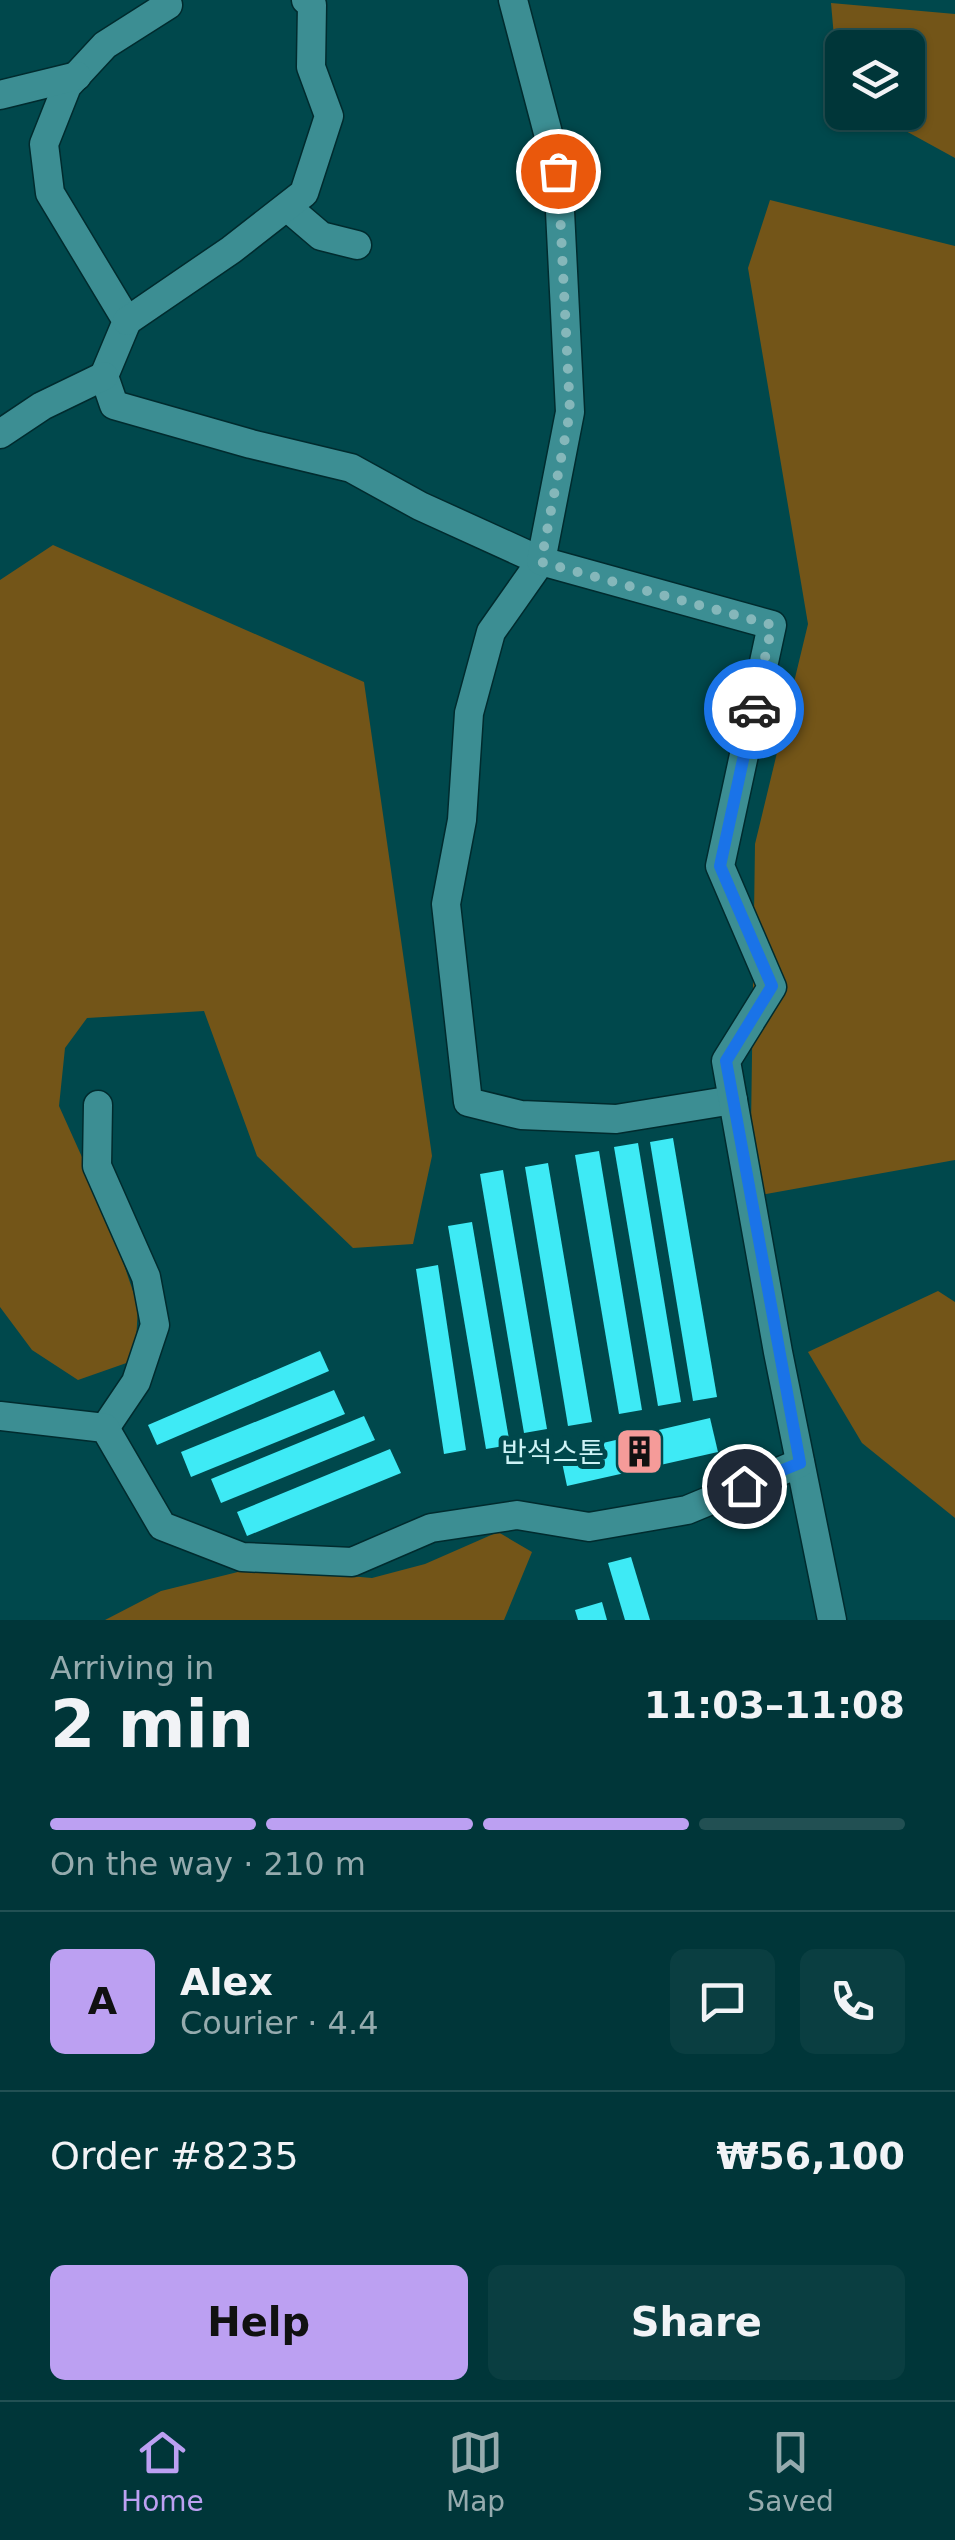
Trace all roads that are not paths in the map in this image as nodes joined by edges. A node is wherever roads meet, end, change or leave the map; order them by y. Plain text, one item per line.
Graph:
1 (514, 0) edge
2 (173, 2) edge
3 (317, 2) edge
4 (77, 76) junction
5 (0, 95) edge
6 (287, 207) junction
7 (357, 245) dead end
8 (127, 321) junction
9 (104, 376) junction
10 (0, 434) edge
11 (541, 562) junction
12 (733, 1100) junction
13 (98, 1104) dead end
14 (0, 1416) edge
15 (106, 1428) junction
16 (800, 1463) junction
17 (832, 1620) edge

1 - 11 street
2 - 4 street
3 - 6 street
4 - 5 street
4 - 8 street
6 - 7 street
6 - 8 street
8 - 9 street
9 - 10 street
9 - 11 street
11 - 12 street
11 - 12 street
12 - 16 street
13 - 15 street
14 - 15 street
15 - 16 street
16 - 17 street

